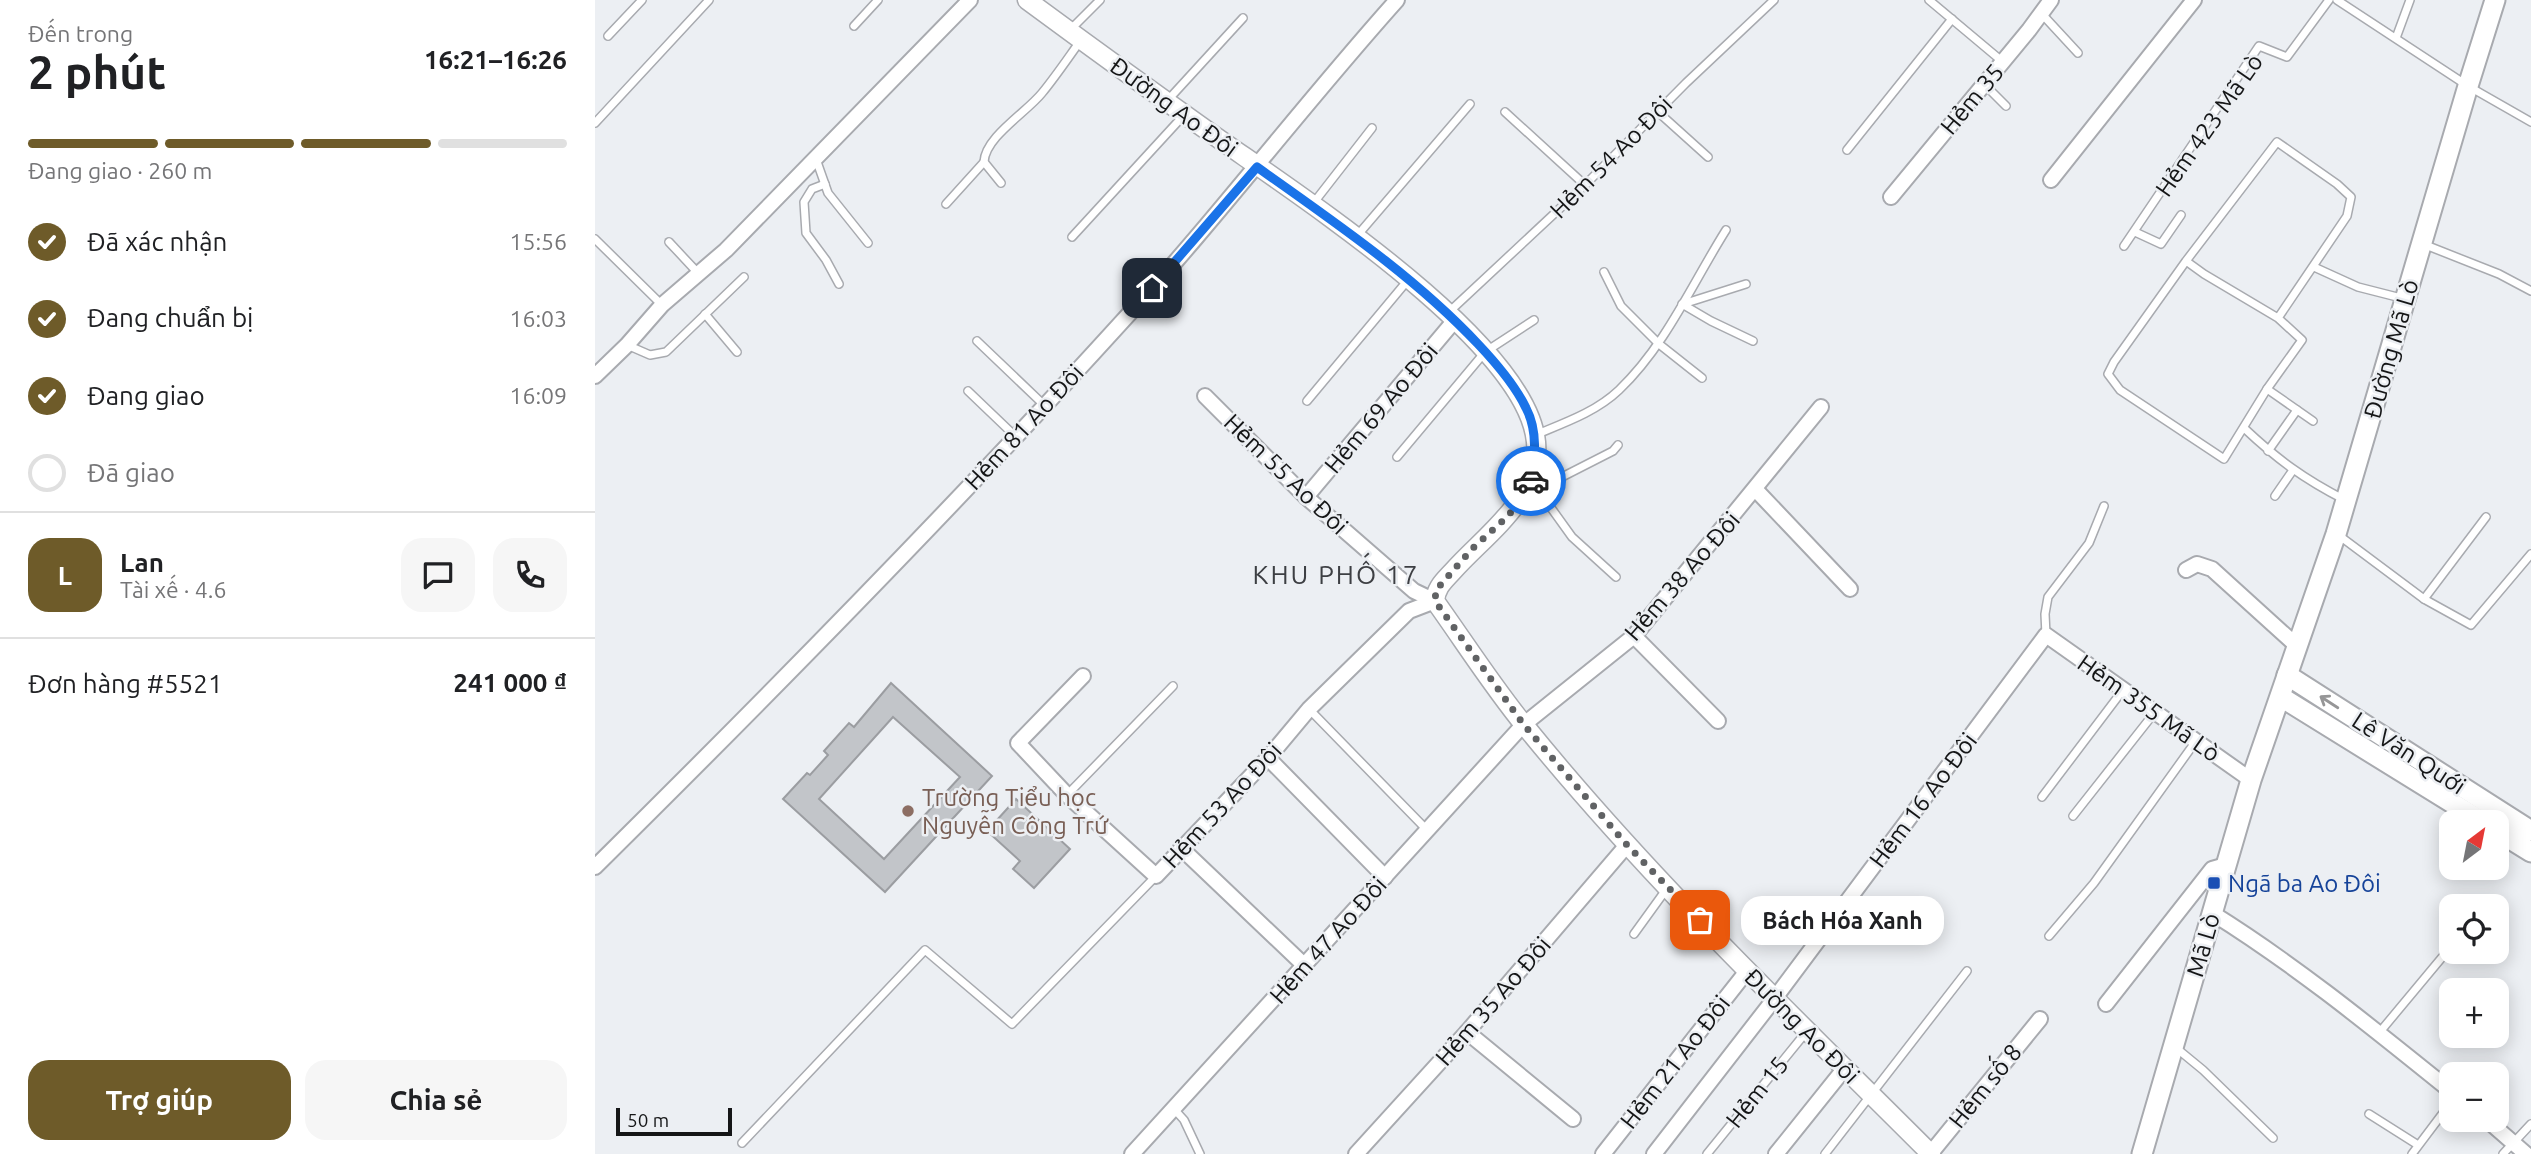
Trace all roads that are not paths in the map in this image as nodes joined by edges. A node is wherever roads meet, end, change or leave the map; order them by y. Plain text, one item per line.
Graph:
1 (642, 0) edge
2 (709, 0) edge
3 (878, 0) edge
4 (970, 0) edge
5 (1027, 0) edge
6 (1100, 0) edge
7 (1397, 0) edge
8 (1774, 0) edge
9 (1929, 0) edge
10 (2051, 0) edge
11 (2194, 0) edge
12 (2329, 0) edge
13 (2337, 0) edge
14 (2410, 0) edge
15 (2495, 0) edge
16 (2041, 13) junction
17 (1243, 18) dead end
18 (1952, 19) junction
19 (854, 26) dead end
20 (1075, 35) junction
21 (608, 36) dead end
22 (2396, 38) junction
23 (2078, 53) dead end
24 (2003, 62) junction
25 (1984, 85) junction
26 (2468, 86) junction
27 (1167, 102) junction
28 (1469, 104) dead end
29 (2006, 106) dead end
30 (1505, 112) dead end
31 (1658, 112) junction
32 (1184, 114) junction
33 (2531, 122) edge
34 (595, 123) edge
35 (1372, 128) dead end
36 (1847, 150) dead end
37 (1708, 157) dead end
38 (816, 158) junction
39 (985, 162) junction
40 (1257, 167) junction
41 (2051, 180) dead end
42 (1002, 183) dead end
43 (825, 184) junction
44 (1585, 184) junction
45 (1891, 197) dead end
46 (946, 204) dead end
47 (1312, 206) junction
48 (2181, 215) dead end
49 (1726, 230) dead end
50 (2135, 232) junction
51 (1072, 237) dead end
52 (1355, 238) junction
53 (595, 239) edge
54 (669, 242) dead end
55 (868, 243) dead end
56 (2422, 243) junction
57 (2125, 246) dead end
58 (2186, 261) junction
59 (2314, 267) junction
60 (1604, 272) dead end
61 (698, 273) junction
62 (744, 277) dead end
63 (1409, 279) junction
64 (839, 284) dead end
65 (1746, 284) dead end
66 (2531, 291) edge
67 (2406, 300) junction
68 (661, 304) junction
69 (1682, 304) junction
70 (705, 314) junction
71 (1452, 316) junction
72 (2278, 318) junction
73 (1534, 320) dead end
74 (977, 341) dead end
75 (1753, 341) dead end
76 (1659, 344) junction
77 (627, 345) junction
78 (737, 352) dead end
79 (1486, 352) junction
80 (595, 376) edge
81 (1702, 378) dead end
82 (2267, 389) junction
83 (968, 391) dead end
84 (1205, 396) dead end
85 (1307, 401) dead end
86 (1044, 405) junction
87 (1821, 407) dead end
88 (2297, 410) junction
89 (2313, 421) dead end
90 (2244, 428) junction
91 (1534, 435) junction
92 (1016, 437) junction
93 (1618, 445) dead end
94 (2268, 451) junction
95 (1397, 457) dead end
96 (2293, 470) junction
97 (1531, 480) junction
98 (1756, 490) junction
99 (2275, 496) dead end
100 (1306, 497) junction
101 (2346, 500) junction
102 (2104, 506) dead end
103 (2486, 517) dead end
104 (2336, 534) junction
105 (2531, 554) edge
106 (2186, 570) dead end
107 (1616, 577) dead end
108 (1850, 589) dead end
109 (2424, 599) junction
110 (1435, 601) junction
111 (2046, 635) junction
112 (1634, 636) junction
113 (2297, 646) junction
114 (2287, 675) junction
115 (1083, 676) dead end
116 (1173, 686) dead end
117 (2123, 690) junction
118 (2281, 696) junction
119 (1309, 709) junction
120 (2155, 712) junction
121 (1718, 721) dead end
122 (1524, 725) junction
123 (2196, 741) junction
124 (1268, 758) junction
125 (2251, 780) junction
126 (1067, 795) junction
127 (2042, 797) dead end
128 (2464, 810) edge
129 (2073, 816) dead end
130 (1428, 830) junction
131 (2531, 830) edge
132 (2509, 838) edge
133 (1627, 845) junction
134 (1181, 848) junction
135 (2531, 852) edge
136 (2226, 865) junction
137 (595, 867) edge
138 (1156, 876) junction
139 (1385, 877) junction
140 (1668, 887) junction
141 (2213, 913) junction
142 (1634, 934) dead end
143 (2049, 936) dead end
144 (2439, 962) edge
145 (1305, 966) junction
146 (1747, 971) junction
147 (1967, 971) dead end
148 (1775, 998) junction
149 (2106, 1004) dead end
150 (2040, 1018) dead end
151 (1807, 1030) junction
152 (1467, 1032) junction
153 (2379, 1033) junction
154 (2174, 1047) junction
155 (1845, 1068) junction
156 (2439, 1081) edge
157 (1872, 1095) junction
158 (1174, 1109) junction
159 (2368, 1114) dead end
160 (2439, 1118) edge
161 (1573, 1119) dead end
162 (2531, 1124) edge
163 (2502, 1132) edge
164 (2273, 1138) dead end
165 (2515, 1142) junction
166 (742, 1143) dead end
167 (2418, 1145) junction
168 (1132, 1154) edge
169 (1200, 1154) edge
170 (1356, 1154) edge
171 (1603, 1154) edge
172 (1654, 1154) edge
173 (1707, 1154) edge
174 (1776, 1154) edge
175 (1825, 1154) edge
176 (1931, 1154) edge
177 (2142, 1154) edge
178 (2412, 1154) edge
179 (2503, 1154) edge
180 (2526, 1154) edge

1 - 21 lane
2 - 34 lane
3 - 19 lane
4 - 38 street
5 - 20 street, Đường Ao Đôi
6 - 20 lane
7 - 40 street, Hẻm 81 Ao Đôi
8 - 31 lane, Hẻm 54 Ao Đôi
9 - 18 lane
10 - 16 street, Hẻm 35
11 - 41 street
12 - 50 lane, Hẻm 423 Mã Lò
13 - 22 lane
14 - 22 lane
15 - 26 main road, Đường Mã Lò
16 - 23 lane
16 - 24 street, Hẻm 35
17 - 27 lane
18 - 24 lane
18 - 36 lane
20 - 27 street, Đường Ao Đôi
20 - 39 lane
22 - 26 lane
24 - 25 street, Hẻm 35
25 - 29 lane
25 - 45 street, Hẻm 35
26 - 33 lane
26 - 56 main road, Đường Mã Lò
27 - 32 street, Đường Ao Đôi
28 - 52 lane
30 - 44 lane
31 - 37 lane
31 - 44 lane, Hẻm 54 Ao Đôi
32 - 40 street, Đường Ao Đôi
32 - 51 lane
35 - 47 lane
38 - 43 lane
38 - 61 street
39 - 42 lane
39 - 46 lane
40 - 47 street, Đường Ao Đôi
40 - 86 street, Hẻm 81 Ao Đôi
43 - 55 lane
43 - 64 lane
44 - 71 lane, Hẻm 54 Ao Đôi
47 - 52 street, Đường Ao Đôi
48 - 50 lane
49 - 69 lane
50 - 57 lane, Hẻm 423 Mã Lò
52 - 63 street, Đường Ao Đôi
53 - 68 lane
54 - 61 lane
56 - 66 lane
56 - 67 main road, Đường Mã Lò
58 - 59 lane
58 - 72 lane
58 - 90 lane
59 - 67 lane
59 - 72 lane
60 - 76 lane
61 - 68 street
62 - 70 lane
63 - 71 street, Đường Ao Đôi
63 - 85 lane
65 - 69 lane
67 - 101 main road, Đường Mã Lò
68 - 77 street
69 - 75 lane
69 - 76 lane
70 - 77 lane
70 - 78 lane
71 - 79 street, Đường Ao Đôi
71 - 100 street, Hẻm 69 Ao Đôi
72 - 82 lane
73 - 79 lane
74 - 86 lane
76 - 81 lane
76 - 91 lane
77 - 80 street
79 - 91 street, Đường Ao Đôi
79 - 95 lane
82 - 88 lane
82 - 90 lane
83 - 92 lane
84 - 100 street, Hẻm 55 Ao Đôi
86 - 92 street, Hẻm 81 Ao Đôi
87 - 98 street, Hẻm 38 Ao Đôi
88 - 89 lane
88 - 94 lane
90 - 94 lane
91 - 97 street, Đường Ao Đôi
92 - 137 street, Hẻm 81 Ao Đôi
93 - 97 lane
94 - 96 lane
96 - 99 lane
96 - 101 lane
97 - 107 lane
97 - 110 street, Đường Ao Đôi
98 - 108 street
98 - 112 street, Hẻm 38 Ao Đôi
100 - 110 street, Hẻm 55 Ao Đôi
101 - 104 main road, Đường Mã Lò
102 - 111 lane
103 - 109 lane
104 - 109 lane
104 - 113 main road, Đường Mã Lò
105 - 109 lane
106 - 113 street
110 - 119 street, Hẻm 53 Ao Đôi
110 - 122 street, Đường Ao Đôi
111 - 117 street, Hẻm 355 Mã Lò
111 - 148 street, Hẻm 16 Ao Đôi
112 - 121 street
112 - 122 street, Hẻm 38 Ao Đôi
113 - 114 main road, Đường Mã Lò
114 - 118 main road, Đường Mã Lò
131 -> 114 main road, Lê Văn Quới
115 - 126 street, Hẻm 53 Ao Đôi
116 - 126 lane
117 - 120 street, Hẻm 355 Mã Lò
117 - 127 lane
118 - 125 main road, Mã Lò
118 - 128 main road, Lê Văn Quới
119 - 124 street, Hẻm 53 Ao Đôi
119 - 130 lane
120 - 123 street, Hẻm 355 Mã Lò
120 - 129 lane
122 - 130 street, Hẻm 47 Ao Đôi
122 - 133 street, Đường Ao Đôi
123 - 125 street, Hẻm 355 Mã Lò
123 - 143 lane
124 - 134 street, Hẻm 53 Ao Đôi
124 - 139 street
125 - 136 main road, Mã Lò
126 - 138 street, Hẻm 53 Ao Đôi
130 - 139 street, Hẻm 47 Ao Đôi
132 - 135 main road
133 - 140 street, Đường Ao Đôi
133 - 152 street, Hẻm 35 Ao Đôi
134 - 138 street, Hẻm 53 Ao Đôi
134 - 145 street
136 - 141 main road, Mã Lò
136 - 149 street
138 - 166 lane
139 - 145 street, Hẻm 47 Ao Đôi
140 - 142 lane
140 - 146 street, Đường Ao Đôi
141 - 153 street
141 - 154 main road, Mã Lò
144 - 153 lane
145 - 158 street, Hẻm 47 Ao Đôi
146 - 148 street, Đường Ao Đôi
146 - 171 street, Hẻm 21 Ao Đôi
147 - 157 lane
148 - 151 street, Đường Ao Đôi
148 - 172 street, Hẻm 16 Ao Đôi
150 - 176 street, Hẻm số 8
151 - 155 street, Đường Ao Đôi
151 - 173 lane, Hẻm 15
152 - 161 street
152 - 170 street, Hẻm 35 Ao Đôi
153 - 156 street
154 - 164 lane
154 - 177 main road, Mã Lò
155 - 157 street, Đường Ao Đôi
155 - 174 street
157 - 175 lane
157 - 176 street, Đường Ao Đôi
158 - 168 street, Hẻm 47 Ao Đôi
158 - 169 lane
159 - 167 lane
160 - 167 lane
162 - 165 lane
163 - 165 street
165 - 179 lane
165 - 180 street
167 - 178 lane

